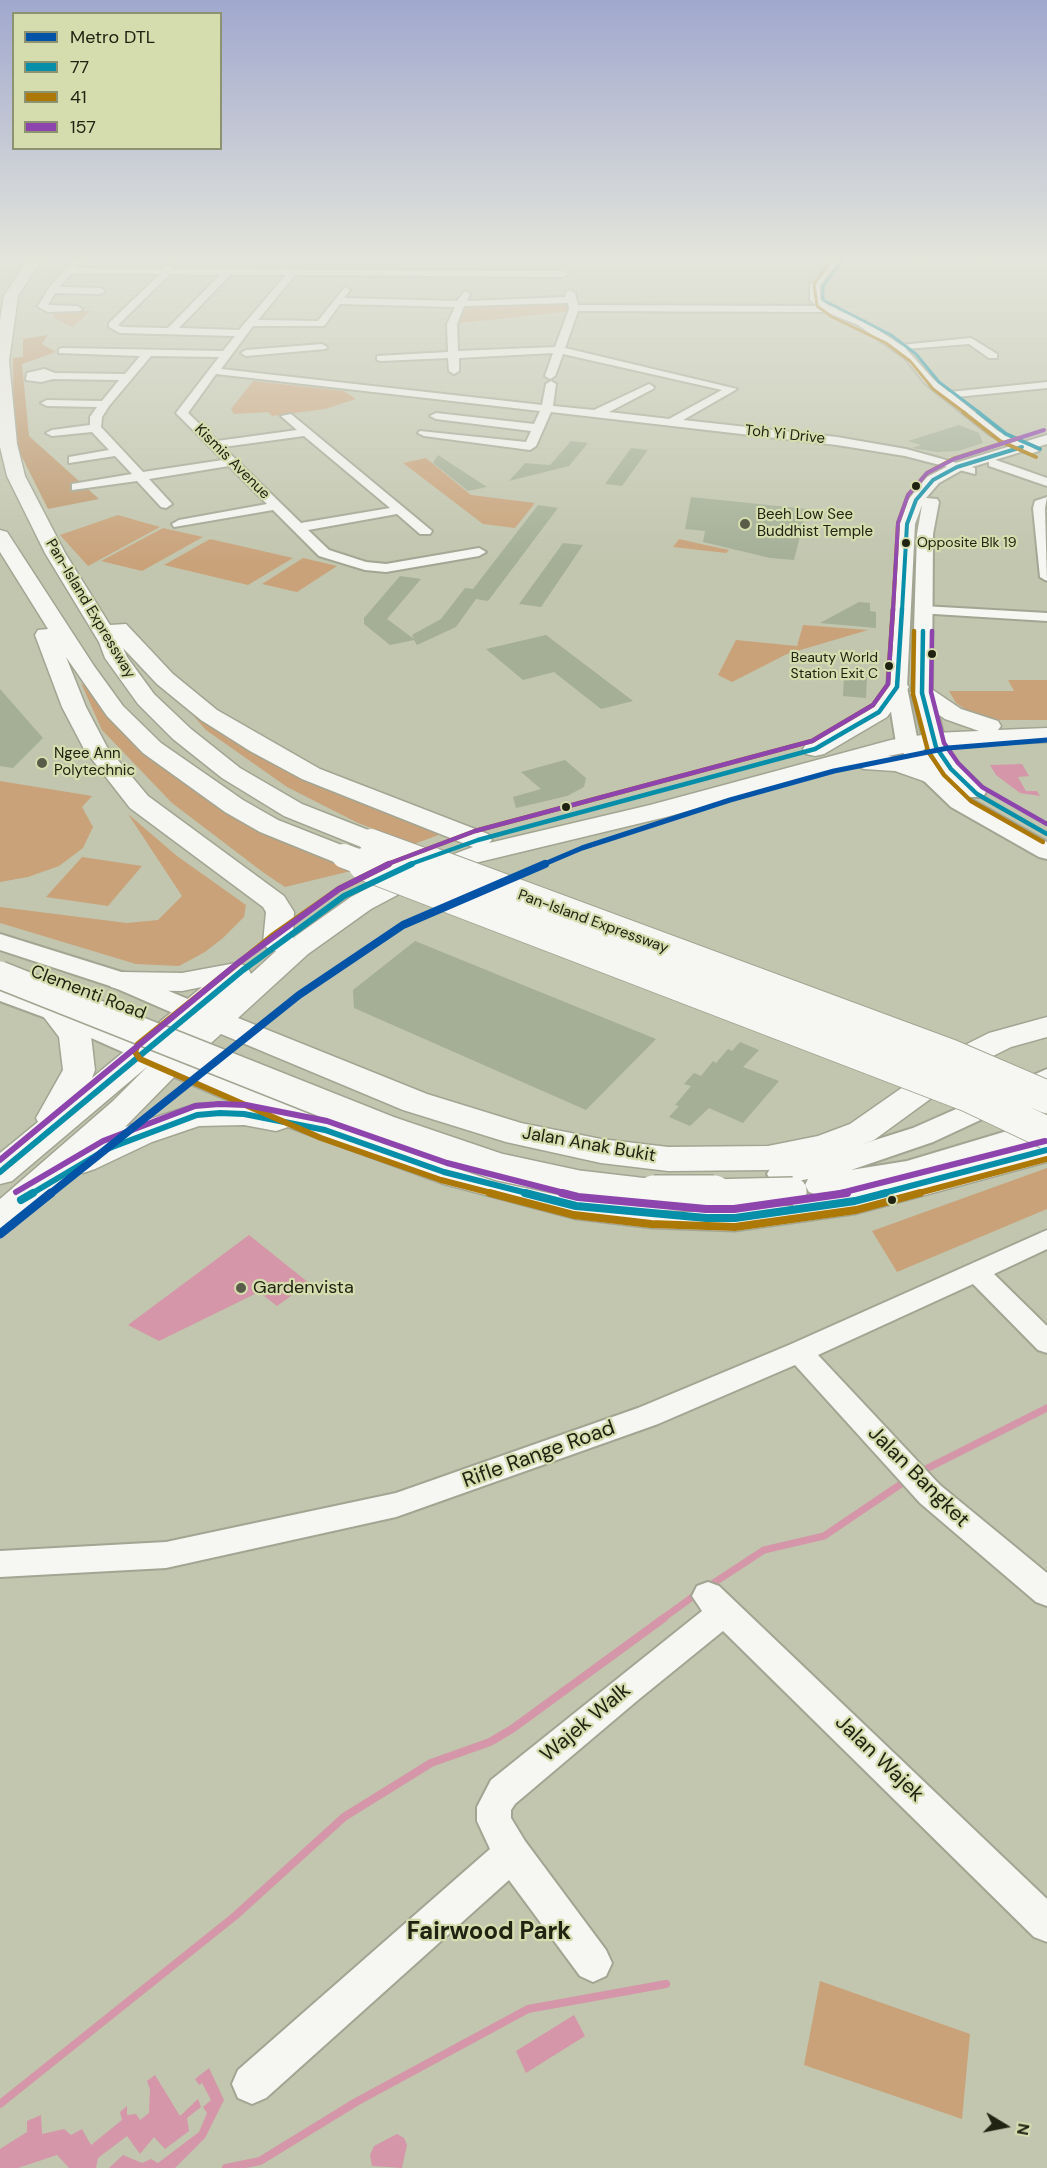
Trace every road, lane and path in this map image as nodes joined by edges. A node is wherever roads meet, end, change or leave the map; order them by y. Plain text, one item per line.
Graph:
1 (1, 361) edge
2 (141, 361) edge
3 (220, 361) edge
4 (453, 361) edge
5 (556, 361) edge
6 (609, 361) edge
7 (914, 361) edge
8 (922, 361) edge
9 (326, 370) dead end
10 (454, 370) dead end
11 (214, 371) junction
12 (53, 376) dead end
13 (127, 377) junction
14 (328, 384) junction
15 (1047, 385) edge
16 (649, 387) dead end
17 (952, 395) junction
18 (47, 403) dead end
19 (105, 404) junction
20 (547, 409) junction
21 (596, 414) junction
22 (287, 416) dead end
23 (436, 416) dead end
24 (672, 422) junction
25 (95, 428) junction
26 (539, 428) junction
27 (306, 432) junction
28 (424, 433) dead end
29 (52, 434) dead end
30 (214, 445) junction
31 (1036, 446) edge
32 (117, 452) junction
33 (74, 460) dead end
34 (231, 462) junction
35 (993, 463) junction
36 (964, 469) junction
37 (140, 476) junction
38 (1047, 482) edge
39 (76, 487) dead end
40 (1047, 501) edge
41 (166, 504) dead end
42 (276, 506) junction
43 (400, 510) junction
44 (178, 524) dead end
45 (298, 528) junction
46 (425, 531) dead end
47 (0, 536) edge
48 (479, 552) dead end
49 (1047, 577) edge
50 (38, 595) junction
51 (923, 610) junction
52 (91, 613) junction
53 (1047, 617) edge
54 (897, 687) junction
55 (922, 693) junction
56 (1047, 725) edge
57 (995, 731) junction
58 (932, 734) junction
59 (1047, 735) edge
60 (905, 737) junction
61 (815, 749) junction
62 (844, 761) junction
63 (941, 773) junction
64 (1047, 834) edge
65 (478, 840) junction
66 (1047, 852) edge
67 (0, 942) edge
68 (278, 943) junction
69 (0, 961) edge
70 (56, 961) junction
71 (254, 974) junction
72 (0, 975) edge
73 (122, 981) junction
74 (0, 992) edge
75 (43, 1008) junction
76 (1047, 1027) edge
77 (188, 1040) junction
78 (266, 1042) junction
79 (322, 1064) junction
80 (1047, 1078) edge
81 (1047, 1097) edge
82 (283, 1112) junction
83 (325, 1130) junction
84 (1047, 1131) edge
85 (41, 1137) junction
86 (1047, 1150) edge
87 (0, 1172) edge
88 (788, 1182) junction
89 (11, 1209) edge
90 (1047, 1239) edge
91 (976, 1271) junction
92 (1047, 1343) edge
93 (799, 1352) junction
94 (0, 1564) edge
95 (1047, 1592) edge
96 (716, 1604) joint
97 (512, 1854) junction
98 (1046, 1923) edge
99 (593, 1964) dead end
100 (252, 2084) dead end

1 - 52 highway, Pan-Island Expressway
2 - 13 street
3 - 11 street, Kismis Avenue
4 - 10 street
5 - 20 street
6 - 24 street
7 - 17 street
8 - 17 street
9 - 14 street
11 - 14 street, Toh Yi Drive
11 - 30 street, Kismis Avenue
12 - 13 street
13 - 19 street
14 - 20 street, Toh Yi Drive
15 - 17 street
16 - 21 street
17 - 31 street
18 - 19 street
19 - 25 street
20 - 21 street, Toh Yi Drive
20 - 26 street
21 - 24 street, Toh Yi Drive
22 - 27 street
23 - 26 street
24 - 36 street, Toh Yi Drive
25 - 29 street
25 - 32 street
26 - 28 street
27 - 30 street
27 - 43 street
30 - 34 street, Kismis Avenue
31 - 35 main road
31 - 36 main road
32 - 33 street
32 - 37 street
34 - 37 street
34 - 42 street, Kismis Avenue
35 - 36 main road
35 - 38 street
36 - 51 main road
36 - 54 main road
37 - 39 street
37 - 41 street
40 - 49 street
42 - 44 street, Kismis Avenue
42 - 45 street, Kismis Avenue
43 - 45 street
43 - 46 street
45 - 48 street, Kismis Avenue
47 - 50 highway, Pan-Island Expressway
50 - 68 highway
50 - 84 highway, Pan-Island Expressway, bridge
51 - 53 street
51 - 55 main road
52 - 65 highway
52 - 81 highway, Pan-Island Expressway, bridge
54 - 60 main road
54 - 61 highway
55 - 57 highway
55 - 58 main road
56 - 57 highway
57 - 58 highway
57 - 59 highway
57 - 63 highway
58 - 60 highway
58 - 63 main road
60 - 61 highway
60 - 62 highway
60 - 63 main road
61 - 65 highway
62 - 63 highway
62 - 71 highway
63 - 64 main road
63 - 66 main road
65 - 68 highway
67 - 70 main road, Clementi Road
68 - 71 highway
69 - 77 main road, Clementi Road
70 - 73 main road, Clementi Road
70 - 75 main road
71 - 73 highway
71 - 77 highway
71 - 78 highway
72 - 77 main road, Clementi Road, bridge
73 - 77 main road, Clementi Road
74 - 75 main road, Clementi Road
75 - 77 main road, Clementi Road
75 - 85 highway
76 - 79 highway, Jalan Anak Bukit
77 - 78 highway, Jalan Anak Bukit
77 - 82 highway
77 - 85 highway
77 - 88 main road, Jalan Anak Bukit, bridge
77 - 89 highway
78 - 79 highway, Jalan Anak Bukit
79 - 82 highway
80 - 88 main road, Jalan Anak Bukit
82 - 83 highway
83 - 86 highway
83 - 89 highway
84 - 88 main road, Jalan Anak Bukit
85 - 87 highway
90 - 91 street, Rifle Range Road
91 - 92 street
91 - 93 street, Rifle Range Road
93 - 94 street, Rifle Range Road
93 - 95 street, Jalan Bangket
96 - 97 street, Wajek Walk
96 - 98 street, Jalan Wajek
97 - 99 street, Wajek Walk
97 - 100 street

